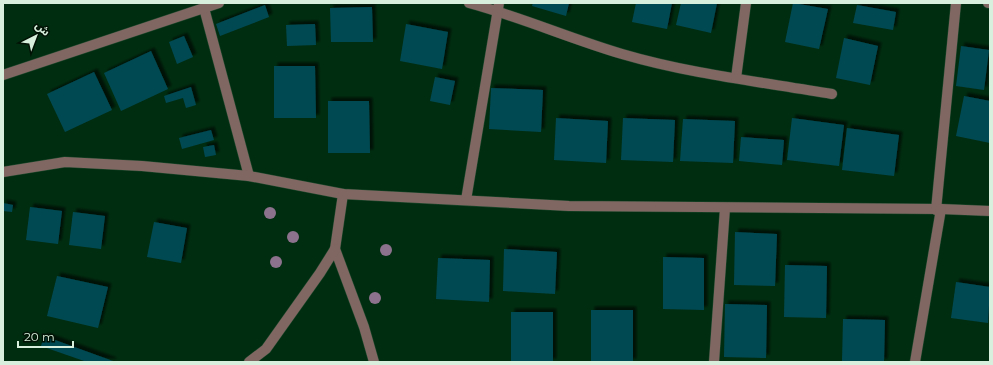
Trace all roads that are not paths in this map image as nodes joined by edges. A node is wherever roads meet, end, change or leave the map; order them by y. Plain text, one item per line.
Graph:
1 (219, 3) edge
2 (469, 3) edge
3 (746, 3) edge
4 (956, 3) edge
5 (498, 7) edge
6 (204, 8) junction
7 (3, 76) edge
8 (736, 78) junction
9 (832, 94) dead end
10 (4, 169) edge
11 (249, 176) junction
12 (343, 194) junction
13 (466, 200) junction
14 (725, 208) junction
15 (938, 209) junction
16 (990, 211) edge
17 (335, 249) junction
18 (249, 362) edge
19 (374, 362) edge
20 (714, 362) edge
21 (915, 362) edge

1 - 6 street
2 - 5 street
3 - 8 street
4 - 15 street
5 - 8 street
5 - 13 street
6 - 7 street
6 - 11 street
8 - 9 street
10 - 11 street
11 - 12 street
12 - 13 street
12 - 17 street
13 - 14 street
14 - 15 street
14 - 20 street
15 - 16 street
15 - 21 street
17 - 18 street
17 - 19 street

